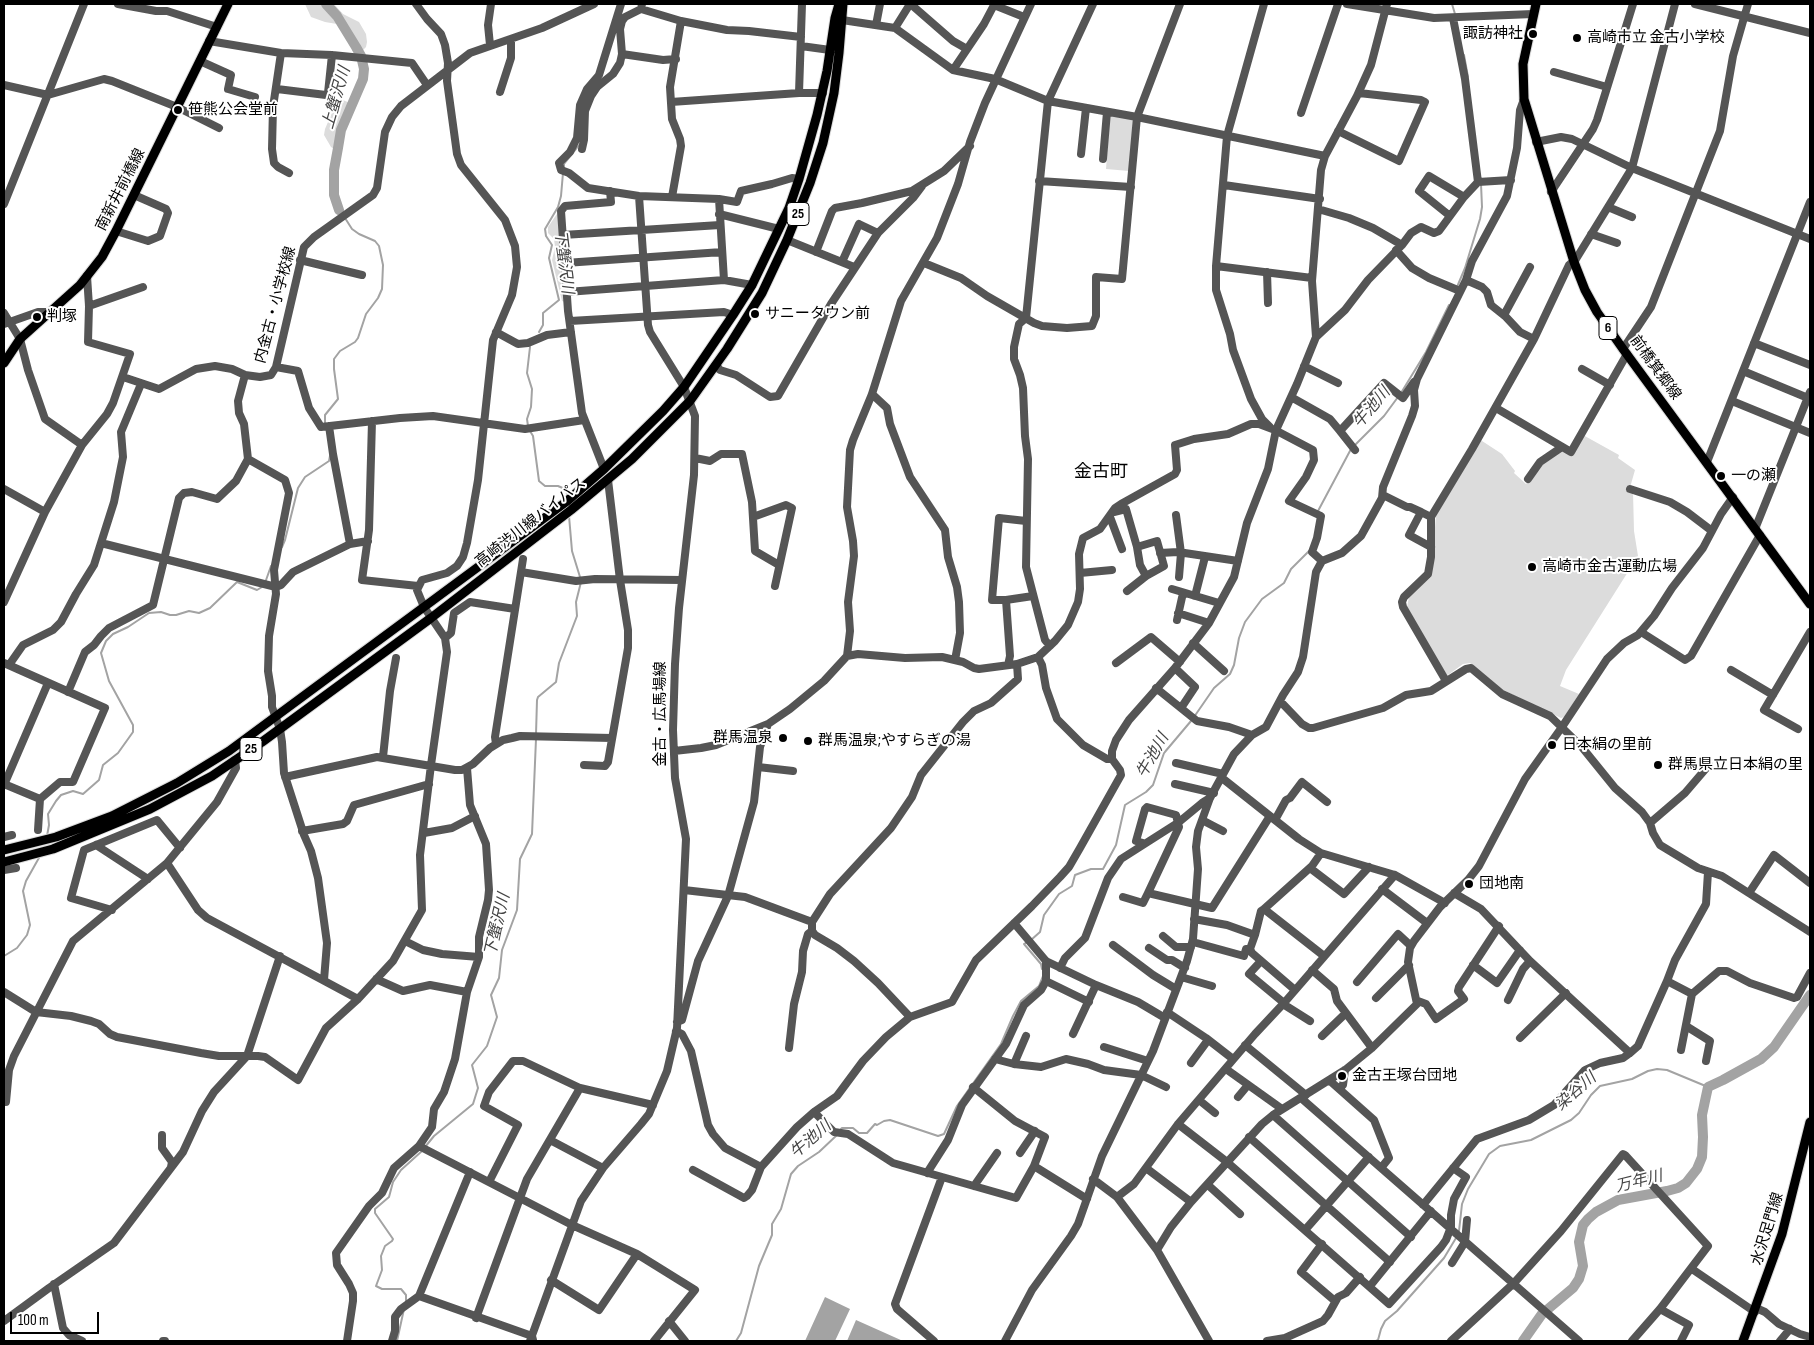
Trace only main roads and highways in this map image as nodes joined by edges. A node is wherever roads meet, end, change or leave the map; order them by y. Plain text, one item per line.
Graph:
1 (228, 4) edge
2 (841, 4) edge
3 (1536, 4) edge
4 (4, 364) edge
5 (1810, 604) edge
6 (4, 850) edge
7 (4, 862) edge
8 (1810, 1122) edge
9 (1743, 1341) edge

1 - 4 main road, 南新井前橋線
2 - 6 main road, 高崎渋川線バイパス / 25
2 - 7 main road, 高崎渋川線バイパス / 25
3 - 5 main road, 前橋箕郷線 / 6
8 - 9 main road, 水沢足門線

